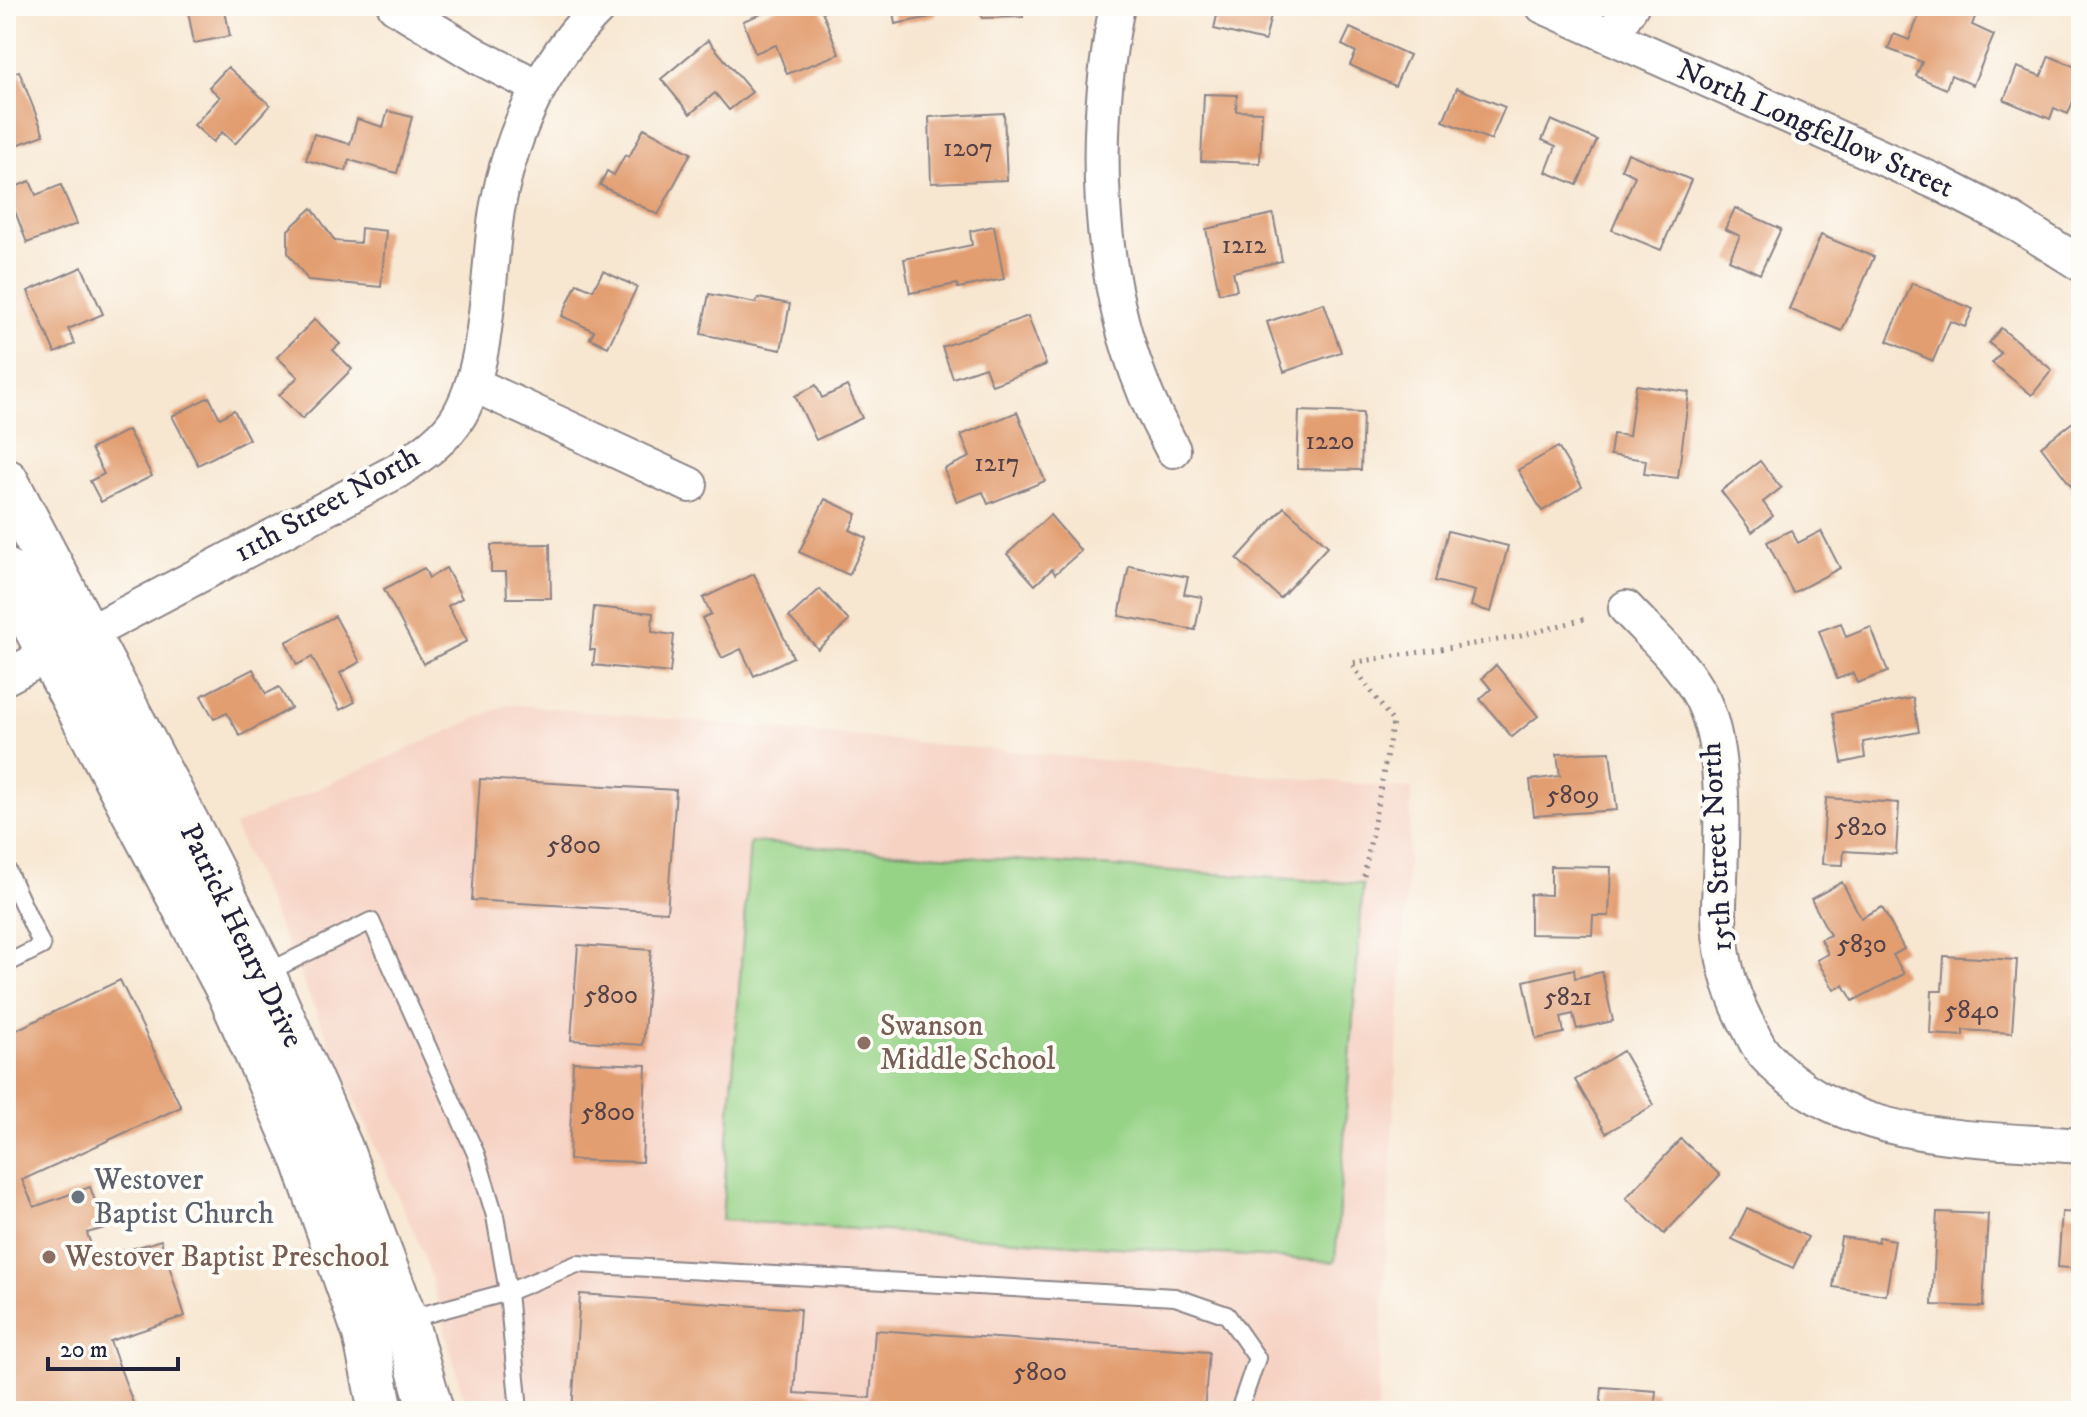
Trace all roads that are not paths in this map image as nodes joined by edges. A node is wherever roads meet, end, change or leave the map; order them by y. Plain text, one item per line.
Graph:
1 (395, 6) edge
2 (600, 6) edge
3 (1117, 6) edge
4 (1543, 6) edge
5 (1631, 6) edge
6 (1611, 36) junction
7 (538, 87) junction
8 (2081, 264) edge
9 (473, 384) junction
10 (1173, 450) dead end
11 (6, 481) edge
12 (690, 485) dead end
13 (6, 571) edge
14 (1626, 608) road end
15 (68, 644) junction
16 (6, 677) edge
17 (6, 868) edge
18 (6, 964) edge
19 (263, 974) junction
20 (2081, 1146) edge
21 (508, 1292) junction
22 (385, 1327) junction
23 (381, 1411) edge
24 (431, 1411) edge
25 (519, 1411) edge
26 (1239, 1411) edge

1 - 7 street
2 - 7 street, 11th Street North
3 - 10 street
4 - 6 street, North Longfellow Street
5 - 6 street
6 - 8 street, North Longfellow Street
7 - 9 street, 11th Street North
9 - 12 street
9 - 15 street, 11th Street North
11 - 15 street, Patrick Henry Drive
13 - 15 street, Patrick Henry Drive
14 - 20 street, 15th Street North
15 - 16 street, 11th Street North
15 - 19 street, Patrick Henry Drive
15 - 22 street, Patrick Henry Drive
17 - 18 lane
19 - 21 lane
19 - 22 street, Patrick Henry Drive
21 - 22 lane
21 - 25 lane
21 - 26 lane
22 - 23 street, Patrick Henry Drive
22 - 24 street, Patrick Henry Drive

